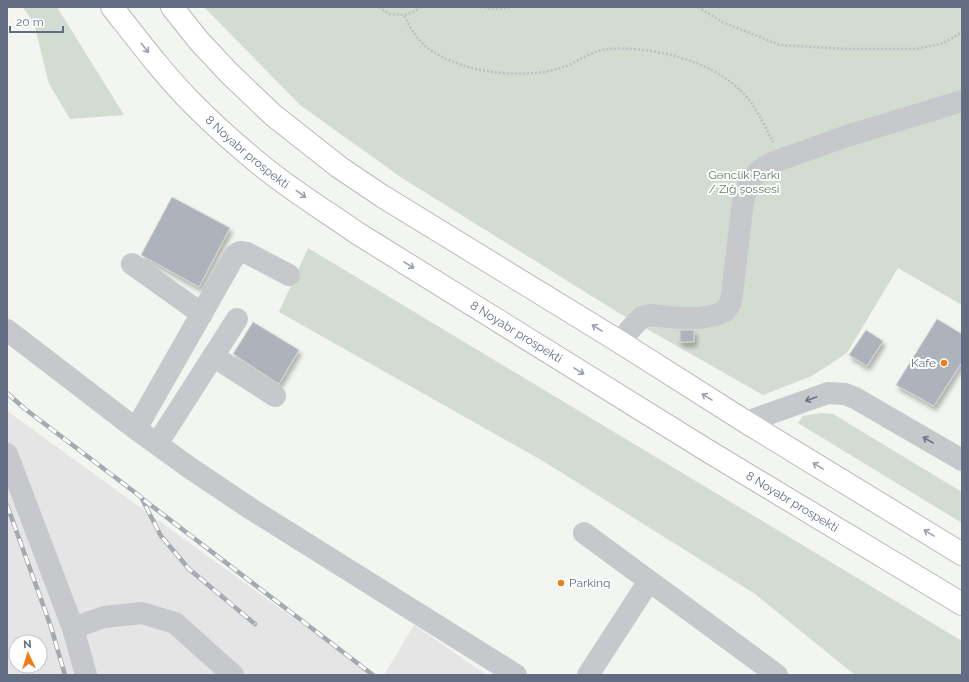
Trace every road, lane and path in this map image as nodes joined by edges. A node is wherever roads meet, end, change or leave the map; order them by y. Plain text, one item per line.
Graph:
1 (112, 7) edge
2 (172, 7) edge
3 (379, 7) edge
4 (420, 7) edge
5 (480, 7) edge
6 (511, 7) edge
7 (698, 7) edge
8 (404, 15) junction
9 (962, 32) edge
10 (962, 101) edge
11 (773, 144) dead end
12 (132, 264) dead end
13 (289, 275) dead end
14 (202, 314) junction
15 (237, 319) dead end
16 (7, 330) edge
17 (620, 342) junction
18 (213, 356) junction
19 (275, 396) dead end
20 (746, 422) junction
21 (136, 429) junction
22 (157, 444) junction
23 (7, 454) edge
24 (962, 460) edge
25 (584, 533) dead end
26 (962, 554) edge
27 (649, 581) junction
28 (962, 604) edge
29 (73, 628) junction
30 (86, 675) edge
31 (233, 675) edge
32 (516, 675) edge
33 (588, 675) edge
34 (778, 675) edge

1 -> 28 highway, 8 Noyabr prospekti
17 -> 2 highway
3 - 8 path
4 - 8 path
5 - 6 path
7 - 9 path
8 - 11 path
10 - 17 street
12 - 14 street
13 - 14 street
14 - 21 street
15 - 18 street
16 - 21 street
20 -> 17 highway
18 - 19 street
18 - 22 street
24 -> 20 street
26 -> 20 highway
21 - 22 street
22 - 32 street
23 - 29 street
25 - 27 street
27 - 33 street
27 - 34 street
29 - 30 street
29 - 31 street

